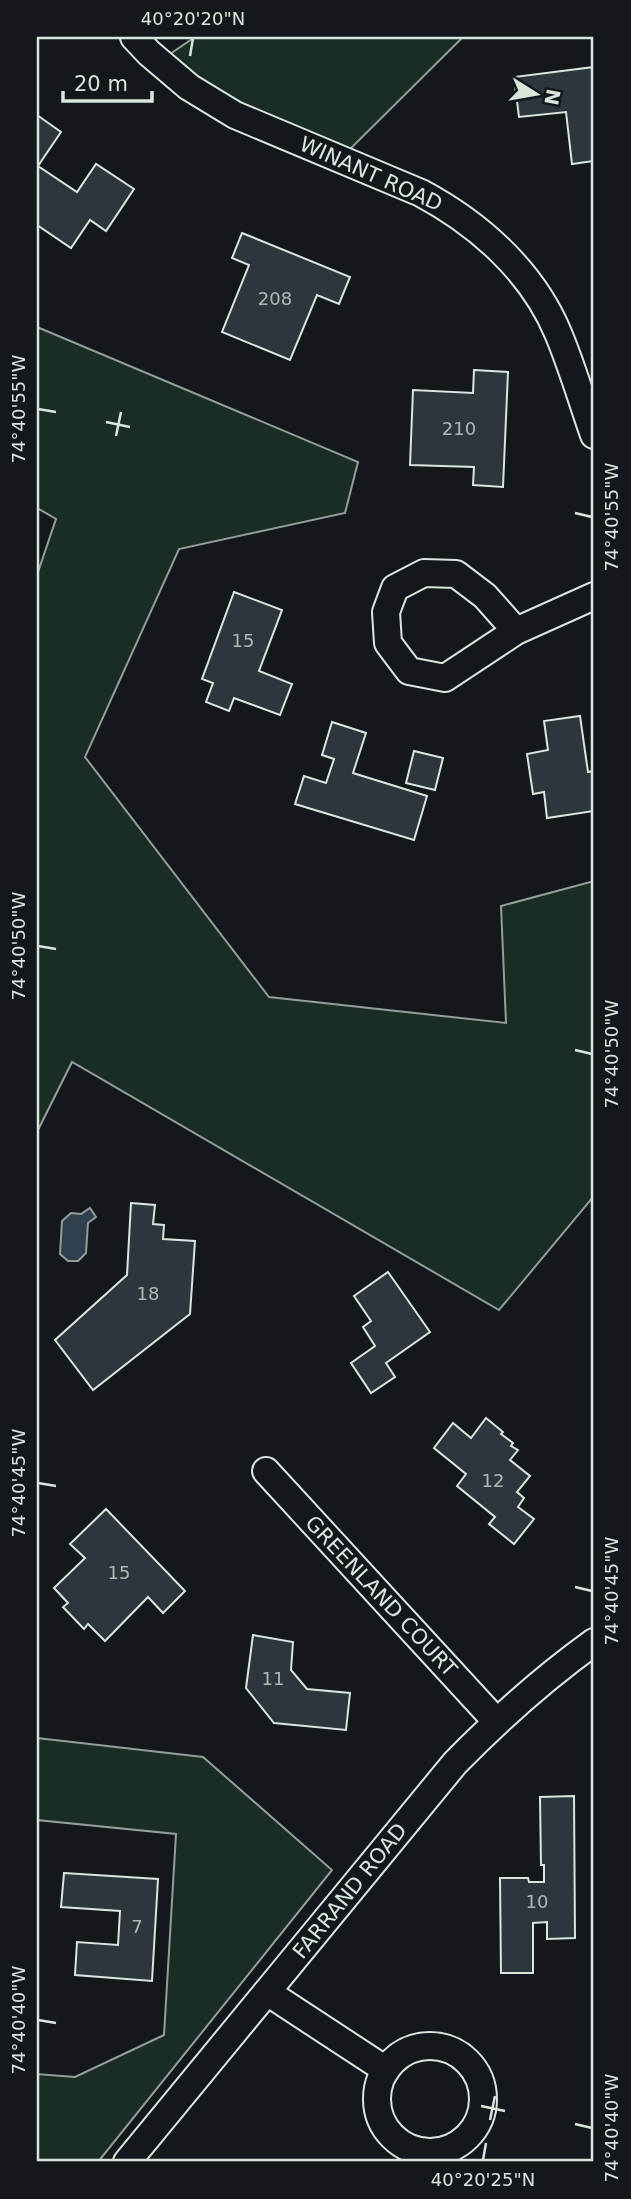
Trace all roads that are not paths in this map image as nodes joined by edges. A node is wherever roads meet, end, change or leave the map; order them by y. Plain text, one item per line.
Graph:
1 (134, 37) edge
2 (594, 435) edge
3 (594, 596) edge
4 (516, 631) junction
5 (266, 1471) dead end
6 (594, 1642) edge
7 (496, 1721) junction
8 (267, 1992) junction
9 (386, 2070) junction
10 (127, 2162) edge

1 - 2 street, WINANT ROAD
3 - 4 street
4 - 4 street
5 - 7 street, GREENLAND COURT
6 - 7 street, FARRAND ROAD
7 - 8 street, FARRAND ROAD
8 - 9 street
8 - 10 street, FARRAND ROAD
9 - 9 street

